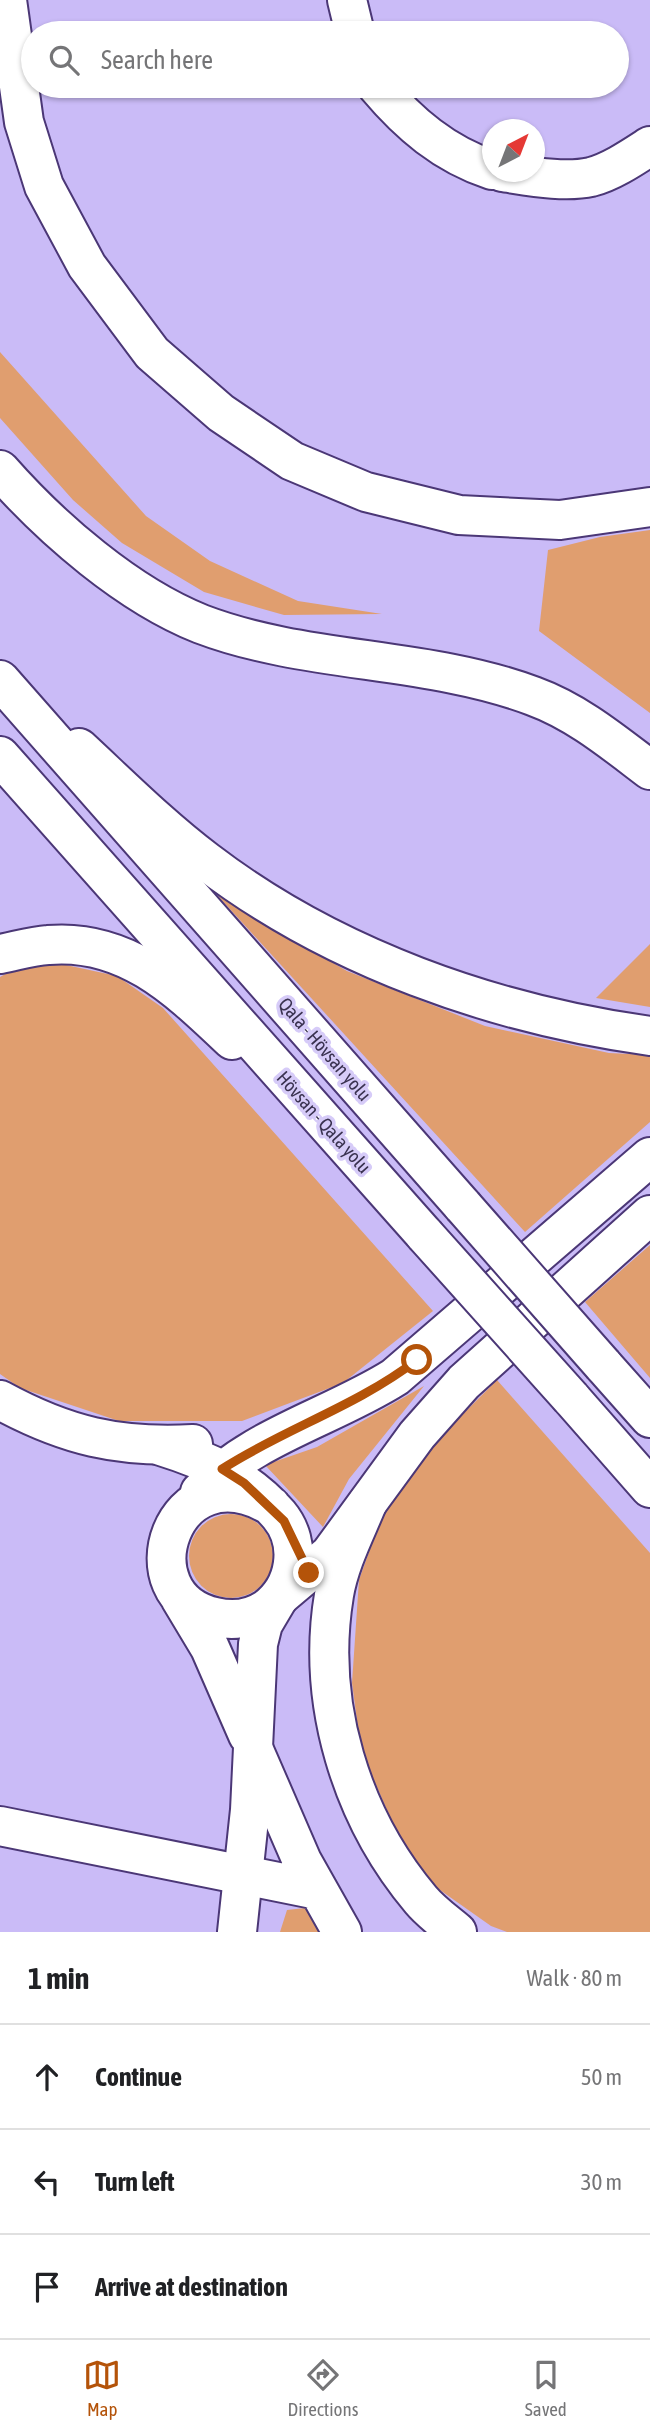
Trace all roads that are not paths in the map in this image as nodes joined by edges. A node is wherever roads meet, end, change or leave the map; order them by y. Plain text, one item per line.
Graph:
1 (8, 0) edge
2 (347, 0) edge
3 (352, 21) edge
4 (387, 98) edge
5 (650, 146) edge
6 (482, 166) edge
7 (545, 177) edge
8 (0, 470) edge
9 (650, 507) edge
10 (0, 671) edge
11 (0, 680) edge
12 (0, 756) edge
13 (650, 769) edge
14 (0, 954) edge
15 (650, 1036) edge
16 (650, 1157) edge
17 (371, 1174) junction
18 (650, 1215) edge
19 (0, 1400) edge
20 (650, 1418) edge
21 (299, 1427) junction
22 (161, 1446) junction
23 (617, 1450) junction
24 (222, 1469) junction
25 (650, 1488) edge
26 (650, 1495) edge
27 (367, 1504) junction
28 (271, 1506) junction
29 (180, 1514) junction
30 (300, 1557) junction
31 (176, 1590) junction
32 (279, 1597) junction
33 (329, 1652) junction
34 (253, 1748) junction
35 (0, 1826) edge
36 (245, 1873) junction
37 (318, 1890) junction
38 (237, 1932) edge
39 (342, 1932) edge
40 (457, 1932) edge

1 - 9 street
2 - 3 street
4 - 6 street
5 - 7 street
8 - 13 street
10 - 15 street
11 - 20 street, Qala - Hövsan yolu, bridge
12 - 17 street, Hövsan - Qala yolu
14 - 17 street
16 - 21 street
17 - 23 street, Hövsan - Qala yolu, bridge
18 - 27 street
19 - 22 street
21 - 22 street
21 - 24 street
22 - 24 street
23 - 25 street, Hövsan - Qala yolu
23 - 26 street
24 - 28 street
24 - 29 street
27 - 30 street
27 - 33 street
28 - 29 street
28 - 30 street
29 - 31 street
30 - 32 street
30 - 33 street
31 - 32 street
31 - 34 street
32 - 34 street
33 - 40 street
34 - 36 street
34 - 37 street
35 - 36 street
36 - 37 street
36 - 38 street
37 - 39 street

